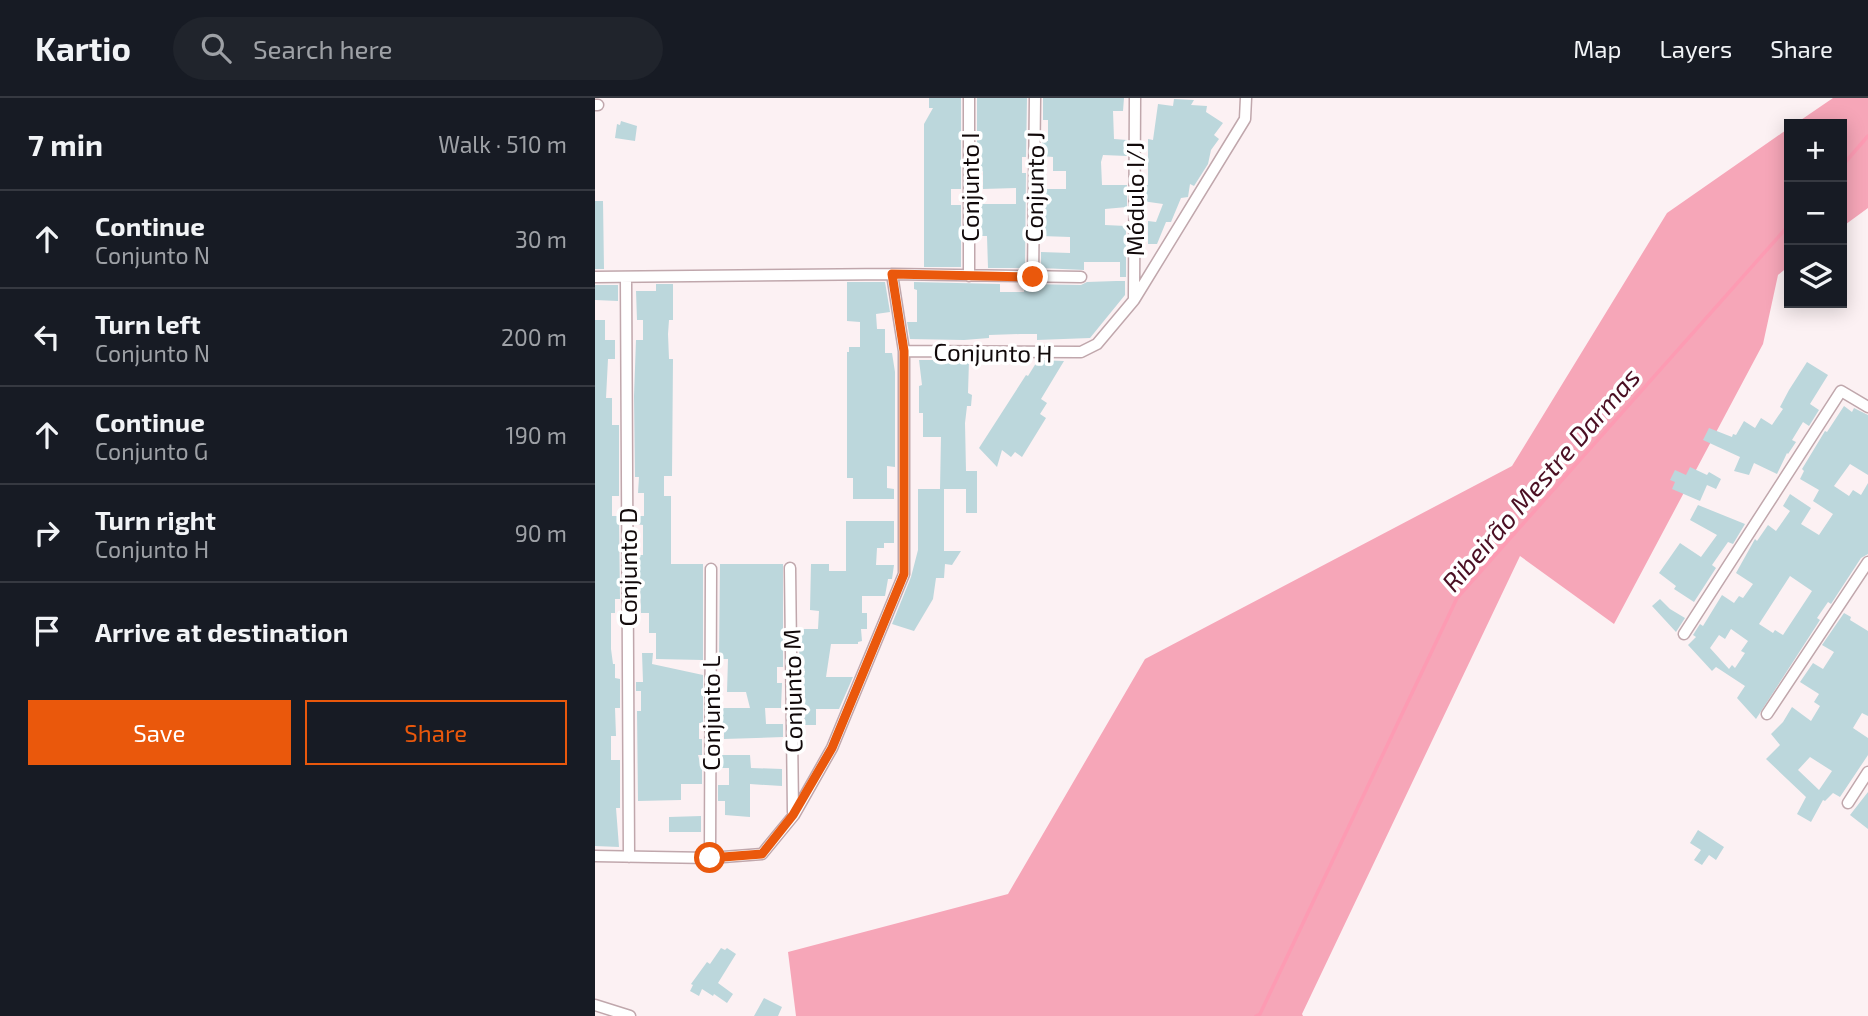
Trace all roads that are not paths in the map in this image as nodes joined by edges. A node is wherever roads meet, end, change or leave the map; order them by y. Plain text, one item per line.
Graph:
1 (969, 98) edge
2 (1035, 98) edge
3 (1135, 98) edge
4 (1247, 98) edge
5 (892, 274) junction
6 (969, 275) junction
7 (595, 277) edge
8 (1033, 277) junction
9 (1080, 277) dead end
10 (626, 278) junction
11 (1134, 300) junction
12 (904, 351) junction
13 (1868, 407) edge
14 (1868, 562) edge
15 (790, 568) dead end
16 (711, 569) dead end
17 (1684, 634) dead end
18 (1767, 714) dead end
19 (1868, 772) edge
20 (1848, 803) dead end
21 (793, 815) junction
22 (595, 856) edge
23 (629, 857) junction
24 (710, 858) junction
25 (595, 1005) edge
26 (631, 1016) edge

1 - 6 street, Conjunto I
2 - 8 street, Conjunto J
3 - 11 street, Módulo I/J
4 - 11 street
5 - 6 street
5 - 10 street
5 - 12 street
6 - 8 street
7 - 10 street
8 - 9 street
10 - 23 street, Conjunto D
11 - 12 street, Conjunto H
12 - 21 street
13 - 17 street
14 - 18 street
15 - 21 street, Conjunto M
16 - 24 street, Conjunto L
19 - 20 street
21 - 24 street
22 - 23 street
23 - 24 street
25 - 26 street

